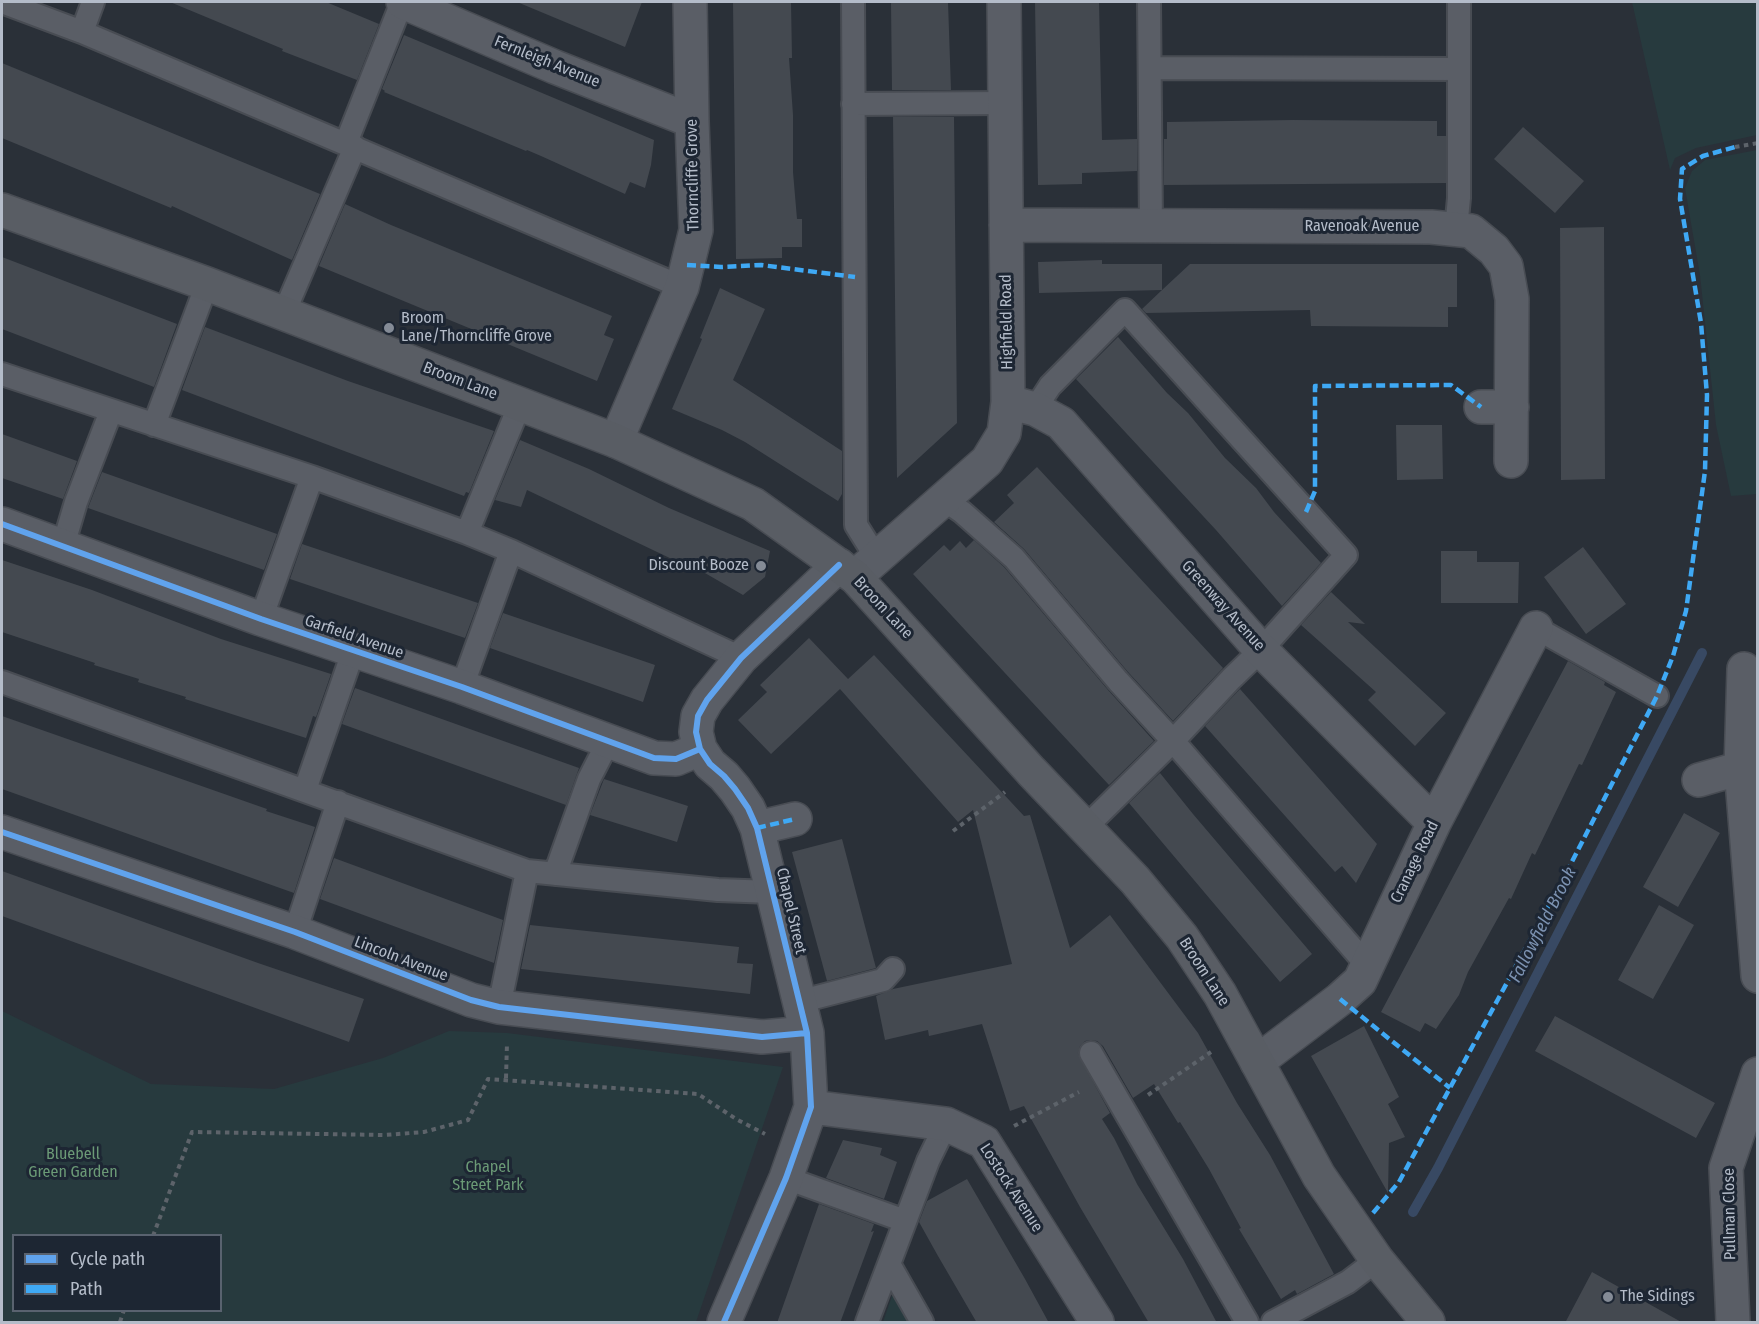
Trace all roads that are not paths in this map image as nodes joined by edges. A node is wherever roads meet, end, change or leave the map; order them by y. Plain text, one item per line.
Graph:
1 (2, 2) edge
2 (93, 2) edge
3 (403, 2) edge
4 (690, 2) edge
5 (853, 2) edge
6 (1004, 2) edge
7 (1149, 2) edge
8 (1459, 2) edge
9 (82, 32) junction
10 (1150, 68) junction
11 (1459, 69) junction
12 (1005, 103) junction
13 (853, 104) junction
14 (692, 121) junction
15 (350, 145) junction
16 (2, 210) edge
17 (1006, 225) junction
18 (1151, 226) junction
19 (1456, 229) junction
20 (207, 284) junction
21 (682, 287) junction
22 (284, 313) junction
23 (2, 374) edge
24 (520, 404) junction
25 (1022, 406) junction
26 (111, 411) junction
27 (154, 425) junction
28 (616, 441) junction
29 (1511, 461) dead end
30 (312, 477) junction
31 (943, 499) junction
32 (2, 524) edge
33 (467, 533) junction
34 (63, 546) junction
35 (511, 551) junction
36 (857, 566) junction
37 (261, 619) junction
38 (1536, 628) joint
39 (1261, 650) junction
40 (353, 652) junction
41 (741, 658) junction
42 (1744, 669) dead end
43 (2, 682) edge
44 (462, 687) junction
45 (1658, 696) dead end
46 (1173, 741) junction
47 (608, 742) junction
48 (700, 749) junction
49 (1741, 768) junction
50 (1699, 780) dead end
51 (305, 790) junction
52 (338, 802) junction
53 (795, 819) dead end
54 (1434, 823) junction
55 (757, 828) junction
56 (1085, 828) junction
57 (2, 832) edge
58 (527, 871) junction
59 (555, 874) junction
60 (772, 892) junction
61 (295, 932) junction
62 (1366, 964) junction
63 (893, 969) dead end
64 (1758, 976) edge
65 (499, 1007) junction
66 (803, 1017) junction
67 (1091, 1053) dead end
68 (1257, 1062) junction
69 (1758, 1074) edge
70 (811, 1107) junction
71 (946, 1124) junction
72 (790, 1164) junction
73 (905, 1221) junction
74 (1377, 1260) junction
75 (889, 1264) junction
76 (724, 1323) edge
77 (867, 1323) edge
78 (922, 1323) edge
79 (1097, 1323) edge
80 (1247, 1323) edge
81 (1273, 1323) edge
82 (1428, 1323) edge
83 (1733, 1323) edge

1 - 9 lane
2 - 9 lane
3 - 14 street, Fernleigh Avenue
3 - 15 lane
4 - 14 street, Thorncliffe Grove
5 - 13 lane
6 - 12 street, Highfield Road
7 - 10 lane
8 - 11 lane
9 - 15 lane
10 - 11 lane
10 - 18 lane
11 - 19 lane
12 - 13 lane
12 - 17 street, Highfield Road
13 - 36 lane
14 - 21 street, Thorncliffe Grove
15 - 21 lane
15 - 22 lane
16 - 20 main road, Broom Lane
17 - 18 street, Ravenoak Avenue
17 - 25 street, Highfield Road
18 - 19 street, Ravenoak Avenue
19 - 29 street, Ravenoak Avenue
20 - 22 main road, Broom Lane
20 - 27 lane
21 - 28 street, Thorncliffe Grove
22 - 24 main road, Broom Lane
23 - 26 lane
24 - 28 main road, Broom Lane
24 - 33 lane
25 - 31 street, Highfield Road
25 - 39 street, Greenway Avenue
25 - 39 lane
26 - 27 lane
26 - 34 lane
27 - 30 lane
28 - 36 main road, Broom Lane
30 - 33 lane
30 - 37 lane
31 - 36 street, Highfield Road
31 - 46 lane
32 - 34 street, Garfield Avenue
33 - 35 lane
34 - 37 street, Garfield Avenue
35 - 41 lane
35 - 44 lane
36 - 41 street
36 - 56 main road, Broom Lane
37 - 40 street, Garfield Avenue
38 - 45 lane
38 - 54 street, Cranage Road
39 - 46 lane
39 - 54 street, Greenway Avenue
40 - 44 street, Garfield Avenue
40 - 51 lane
41 - 48 street
42 - 49 street
43 - 51 lane
44 - 47 street, Garfield Avenue
46 - 56 lane
46 - 62 lane
47 - 48 street, Garfield Avenue
47 - 59 lane
48 - 55 street, Chapel Street
49 - 50 street
49 - 64 street
51 - 52 lane
52 - 58 lane
52 - 61 lane
53 - 55 street
54 - 62 street, Cranage Road
55 - 60 street, Chapel Street
56 - 68 main road, Broom Lane
57 - 61 street, Lincoln Avenue
58 - 59 lane
58 - 65 lane
59 - 60 lane
60 - 66 street, Chapel Street
61 - 65 street, Lincoln Avenue
62 - 68 street, Cranage Road
63 - 66 lane
65 - 66 street, Lincoln Avenue
66 - 70 street, Chapel Street
67 - 80 lane
68 - 74 main road, Broom Lane
69 - 83 street, Pullman Close
70 - 71 street, Lostock Avenue
70 - 72 street, Chapel Street
71 - 73 lane
71 - 79 street, Lostock Avenue
72 - 73 lane
72 - 76 street, Chapel Street
73 - 75 lane
74 - 81 lane
74 - 82 main road, Broom Lane
75 - 77 lane
75 - 78 lane

